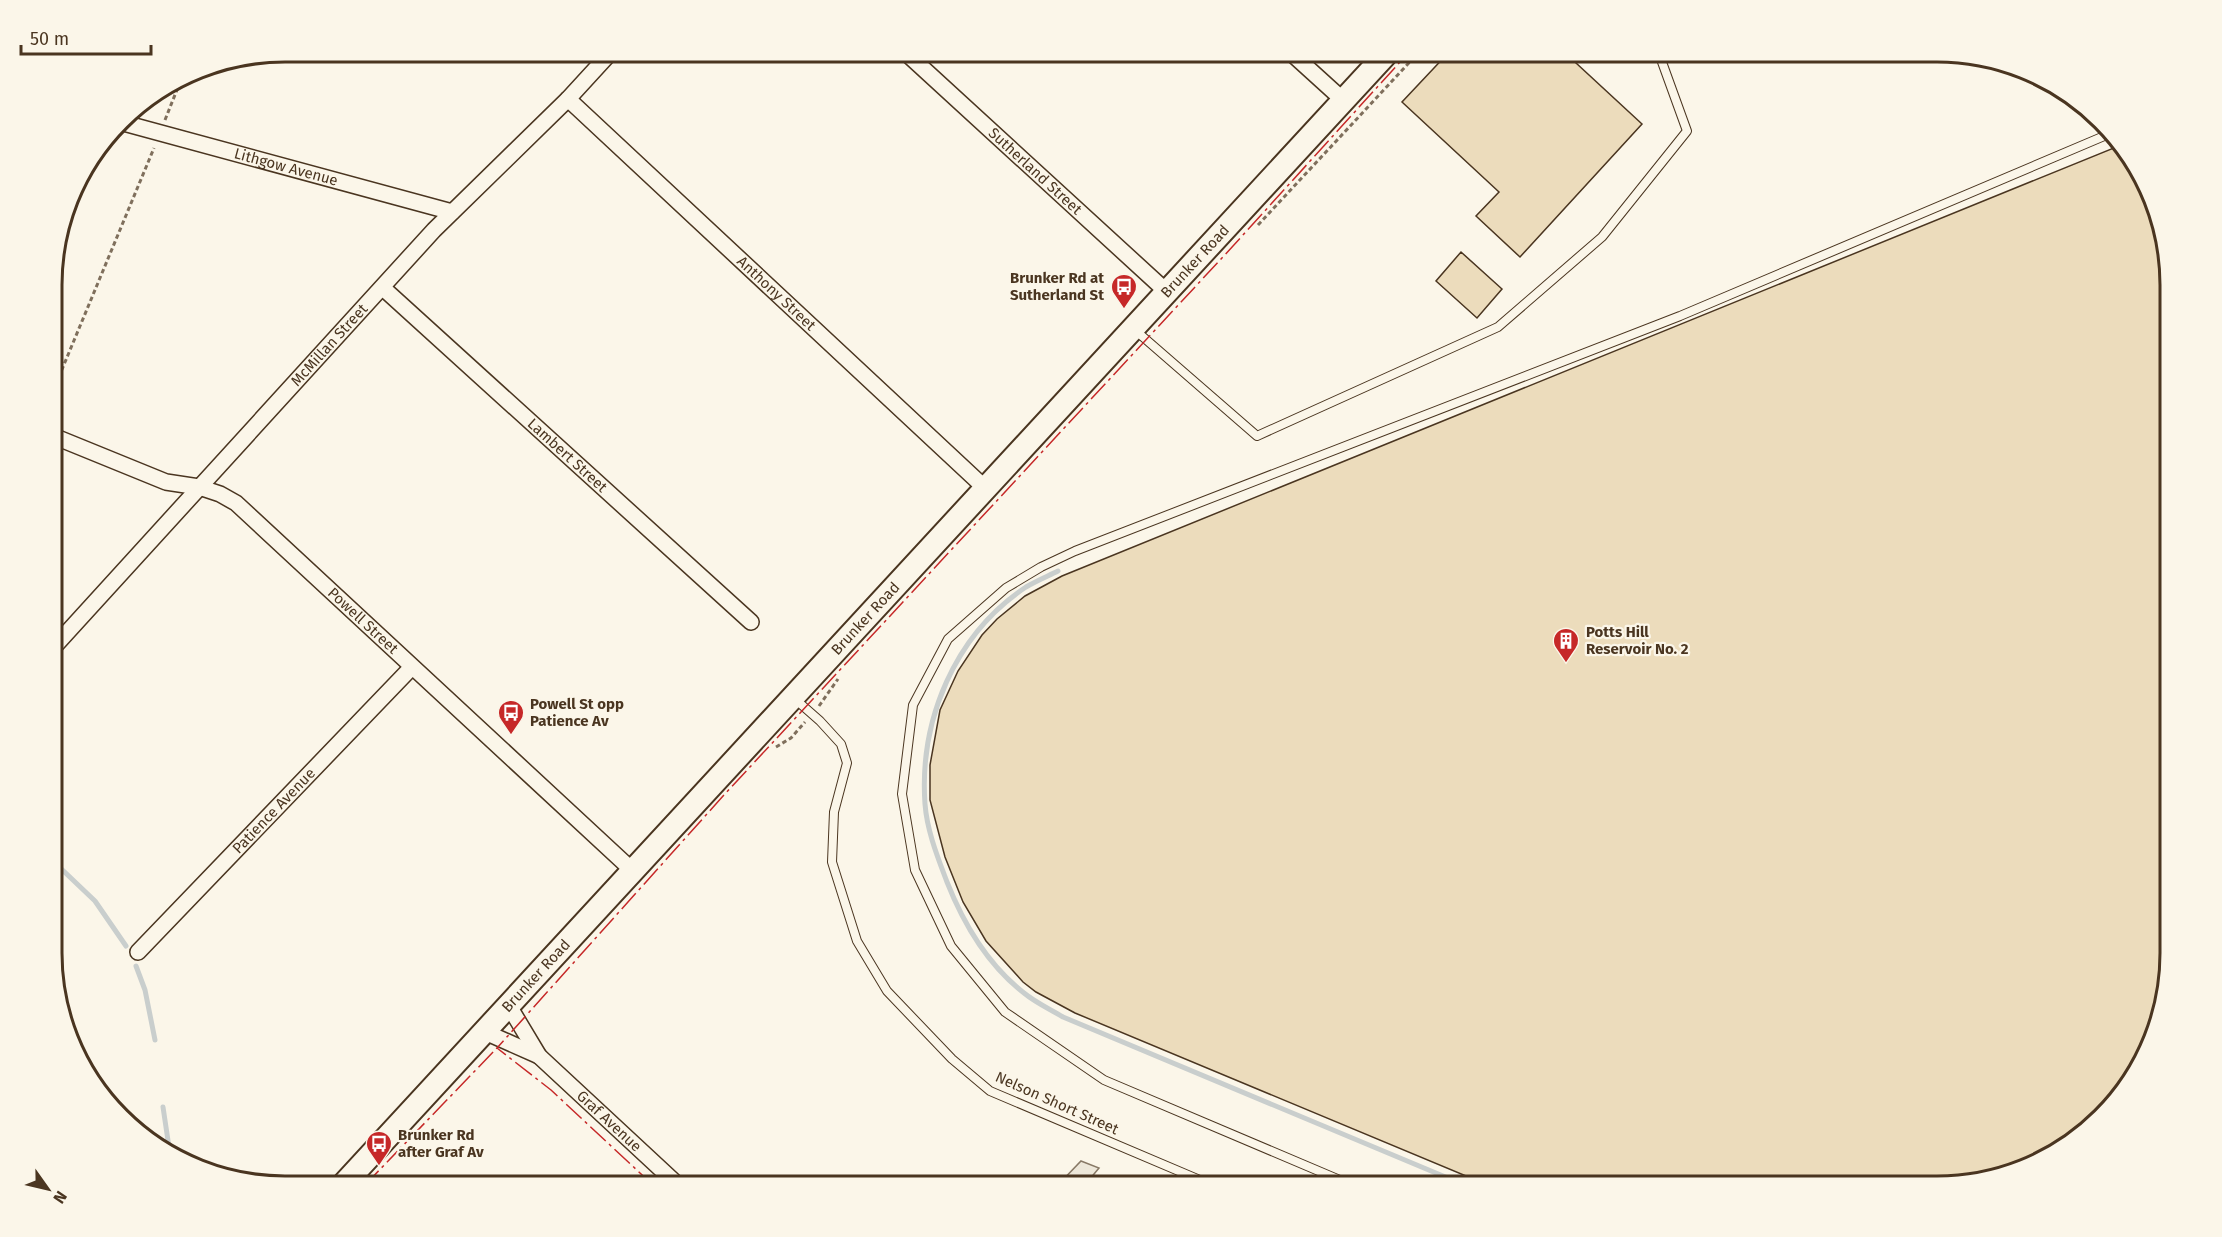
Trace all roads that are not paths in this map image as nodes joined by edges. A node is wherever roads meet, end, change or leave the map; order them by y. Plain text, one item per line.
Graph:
1 (602, 62) edge
2 (916, 62) edge
3 (1301, 62) edge
4 (1379, 62) edge
5 (1662, 62) edge
6 (568, 99) junction
7 (1343, 100) junction
8 (129, 125) edge
9 (2104, 136) edge
10 (452, 212) junction
11 (383, 288) junction
12 (1167, 292) junction
13 (1133, 328) junction
14 (62, 440) edge
15 (199, 487) junction
16 (985, 488) junction
17 (751, 622) dead end
18 (62, 638) edge
19 (411, 668) junction
20 (794, 698) junction
21 (633, 871) junction
22 (138, 952) dead end
23 (509, 1006) junction
24 (485, 1032) junction
25 (539, 1056) junction
26 (351, 1176) edge
27 (668, 1176) edge
28 (1190, 1176) edge
29 (1330, 1176) edge

1 - 6 street, McMillan Street
2 - 12 street, Sutherland Street
3 - 7 street
4 - 7 main road, Brunker Road
5 - 13 lane
6 - 10 street, McMillan Street
6 - 16 street, Anthony Street
7 - 12 main road, Brunker Road
8 - 10 street, Lithgow Avenue
9 - 29 lane
10 - 11 street, McMillan Street
11 - 15 street, McMillan Street
11 - 17 street, Lambert Street
12 - 13 main road, Brunker Road
13 - 16 main road, Brunker Road
14 - 15 street, Powell Street
15 - 18 street, McMillan Street
15 - 19 street, Powell Street
16 - 20 main road, Brunker Road
19 - 21 street, Powell Street
19 - 22 street, Patience Avenue
20 - 21 main road, Brunker Road
20 - 28 lane, Nelson Short Street
21 - 23 main road, Brunker Road
23 - 24 main road, Brunker Road
23 - 25 street, Graf Avenue
24 - 25 street, Graf Avenue
24 - 26 main road, Brunker Road
25 - 27 street, Graf Avenue

